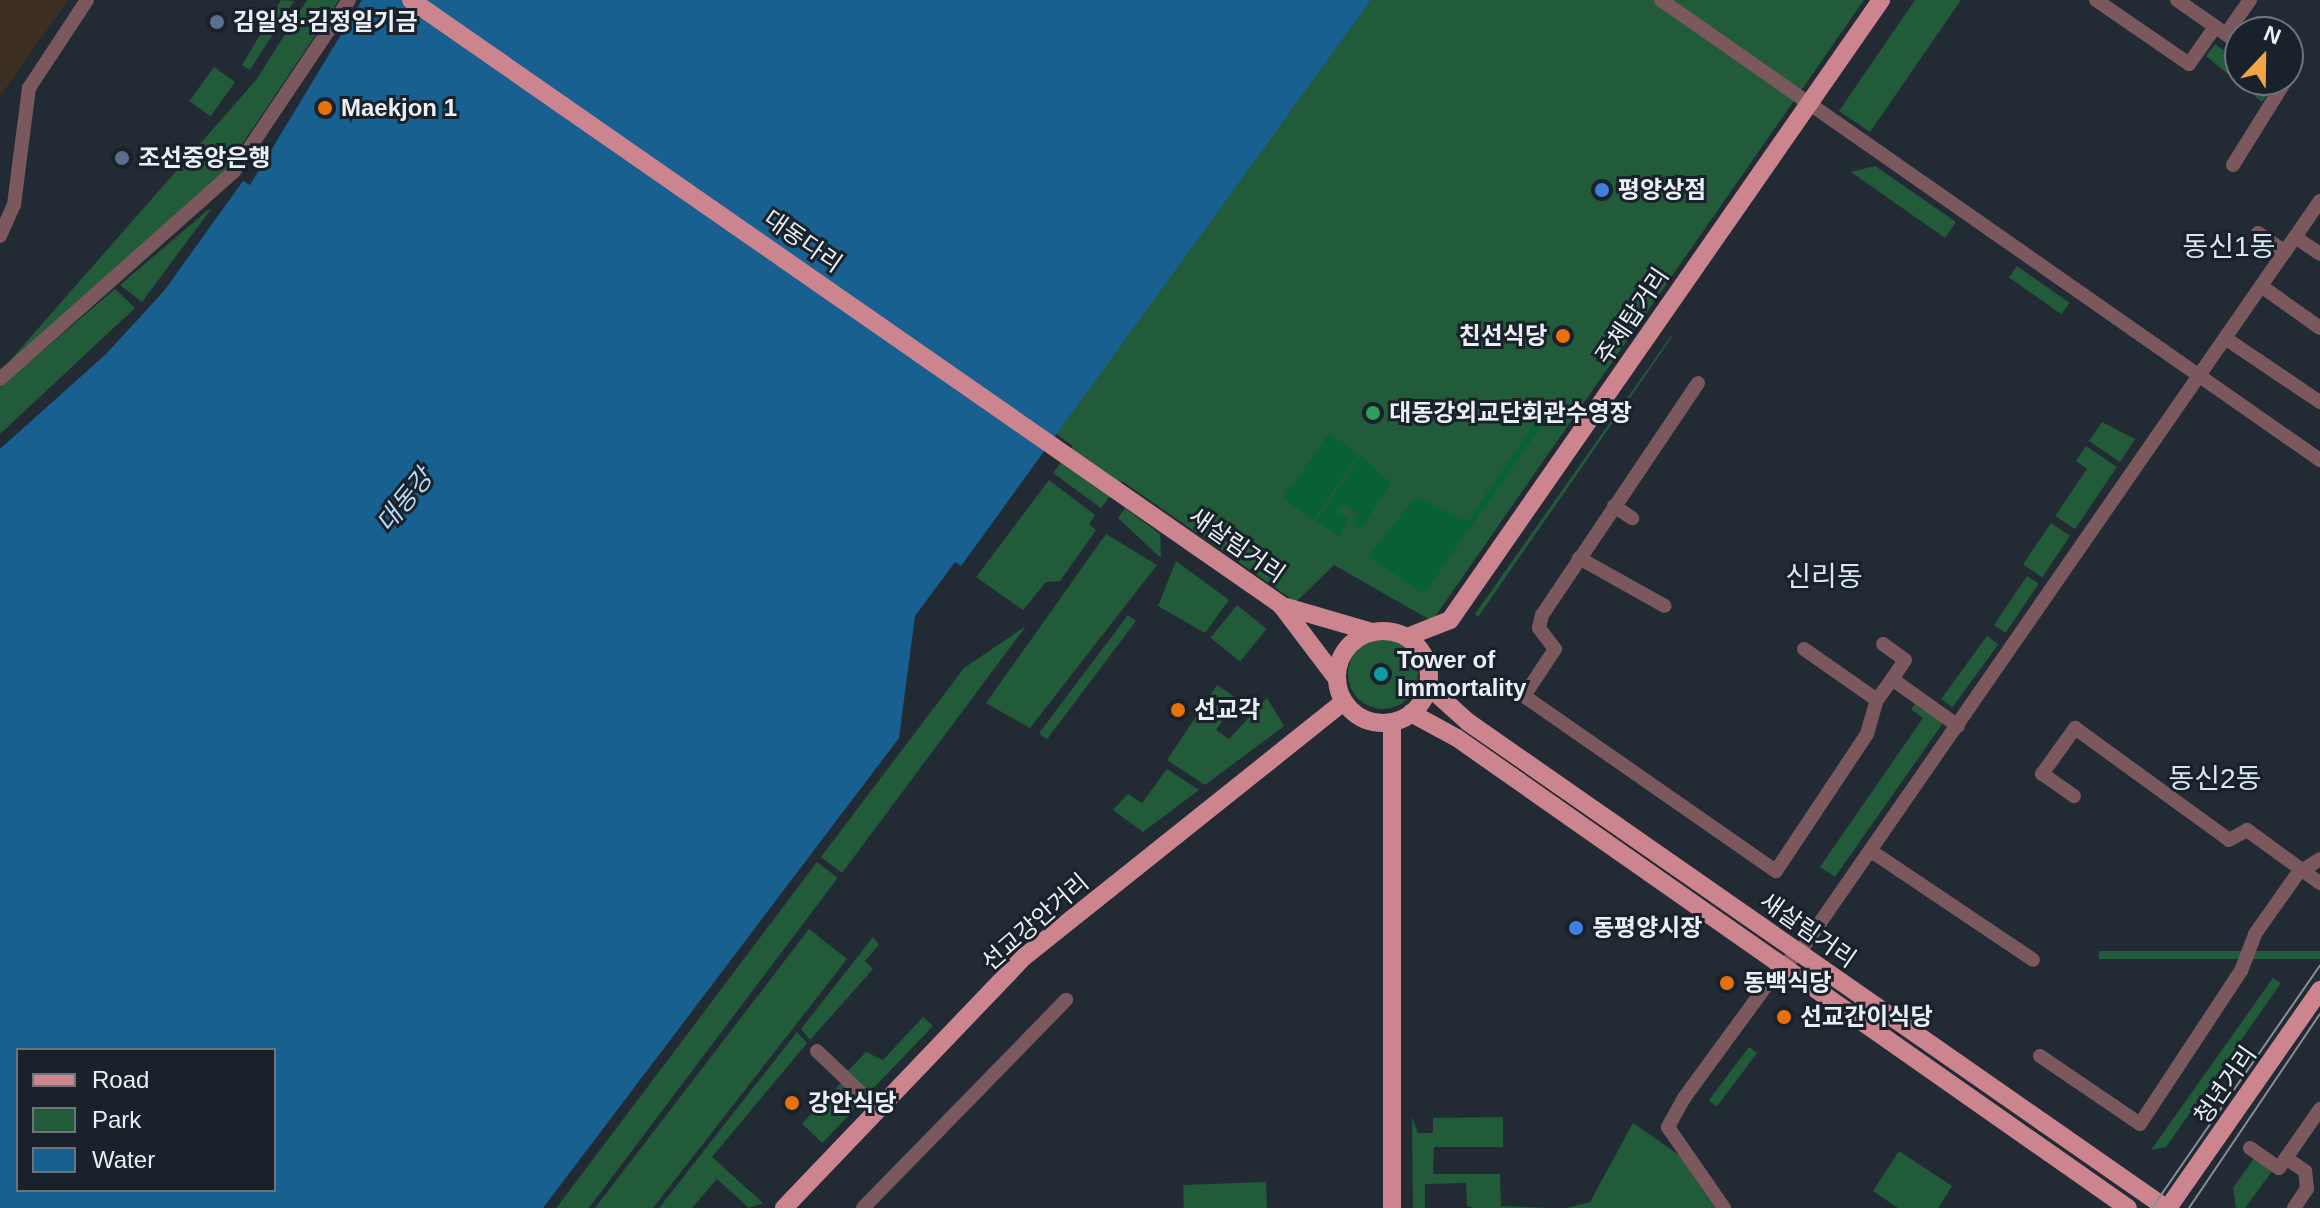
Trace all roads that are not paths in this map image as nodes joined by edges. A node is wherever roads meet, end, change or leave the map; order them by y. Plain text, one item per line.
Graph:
1 (87, 0) edge
2 (349, 0) edge
3 (411, 0) edge
4 (1661, 0) edge
5 (1881, 0) edge
6 (2096, 0) edge
7 (2177, 0) edge
8 (2250, 0) edge
9 (2221, 30) junction
10 (2224, 32) edge
11 (2276, 96) edge
12 (1809, 104) junction
13 (2233, 165) dead end
14 (2320, 201) edge
15 (2258, 233) dead end
16 (0, 236) edge
17 (2295, 237) junction
18 (2285, 252) junction
19 (2320, 254) edge
20 (2261, 286) junction
21 (2320, 328) edge
22 (2225, 338) junction
23 (2198, 377) junction
24 (0, 379) edge
25 (1698, 383) dead end
26 (2320, 402) edge
27 (2320, 460) edge
28 (1614, 506) junction
29 (1632, 518) dead end
30 (1166, 524) joint
31 (1579, 558) junction
32 (1281, 605) junction
33 (1665, 606) dead end
34 (1450, 620) junction
35 (1372, 632) junction
36 (1407, 637) junction
37 (1883, 644) dead end
38 (1804, 649) dead end
39 (1429, 678) junction
40 (1337, 679) junction
41 (1892, 679) junction
42 (1877, 700) junction
43 (1344, 702) junction
44 (1411, 713) junction
45 (1392, 722) junction
46 (1958, 726) junction
47 (2074, 796) dead end
48 (1871, 851) junction
49 (2320, 859) edge
50 (2304, 871) junction
51 (2320, 883) edge
52 (1799, 953) junction
53 (2033, 960) dead end
54 (1779, 968) junction
55 (2320, 990) edge
56 (1066, 1000) dead end
57 (817, 1051) dead end
58 (2040, 1056) dead end
59 (2320, 1109) edge
60 (879, 1110) junction
61 (2250, 1148) dead end
62 (2286, 1158) junction
63 (784, 1208) edge
64 (863, 1208) edge
65 (1392, 1208) edge
66 (1724, 1208) edge
67 (2128, 1208) edge
68 (2167, 1208) edge
69 (2294, 1208) edge

1 - 16 street
2 - 24 street
3 - 30 main road, 대동다리
4 - 12 street
5 - 12 main road, 주체탑거리
6 - 9 street
7 - 9 street
8 - 9 street
9 - 10 street
11 - 13 street
12 - 23 street
12 - 34 main road, 주체탑거리
14 - 17 street
15 - 18 street
17 - 18 street
17 - 19 street
18 - 20 street
20 - 21 street
20 - 22 street
22 - 23 street
22 - 26 street
23 - 27 street
23 - 46 street
25 - 28 street
28 - 29 street
28 - 31 street
30 - 32 main road, 새살림거리
31 - 33 street
31 - 42 street
32 - 35 main road, 새살림거리
32 - 40 main road, 새살림거리
34 - 36 main road
34 - 39 main road, 주체탑거리
35 - 36 main road, 새살림거리
35 - 40 main road
36 - 39 main road, 새살림거리
37 - 41 street
38 - 42 street
39 - 44 main road
39 - 52 main road, 새살림거리
40 - 43 main road, 새살림거리
41 - 42 street
41 - 46 street
43 - 45 main road
43 - 60 main road, 선교강안거리
44 - 45 main road
44 - 54 main road, 새살림거리
45 - 65 main road
46 - 48 street
47 - 50 street
48 - 52 street
48 - 53 street
49 - 50 street
50 - 51 street
50 - 58 street
52 - 54 street
52 - 68 main road, 새살림거리
54 - 66 street
54 - 67 main road, 새살림거리
55 - 68 main road, 청년거리
56 - 64 street
57 - 60 street
59 - 62 street
60 - 63 main road, 선교강안거리
61 - 62 street
62 - 69 street

